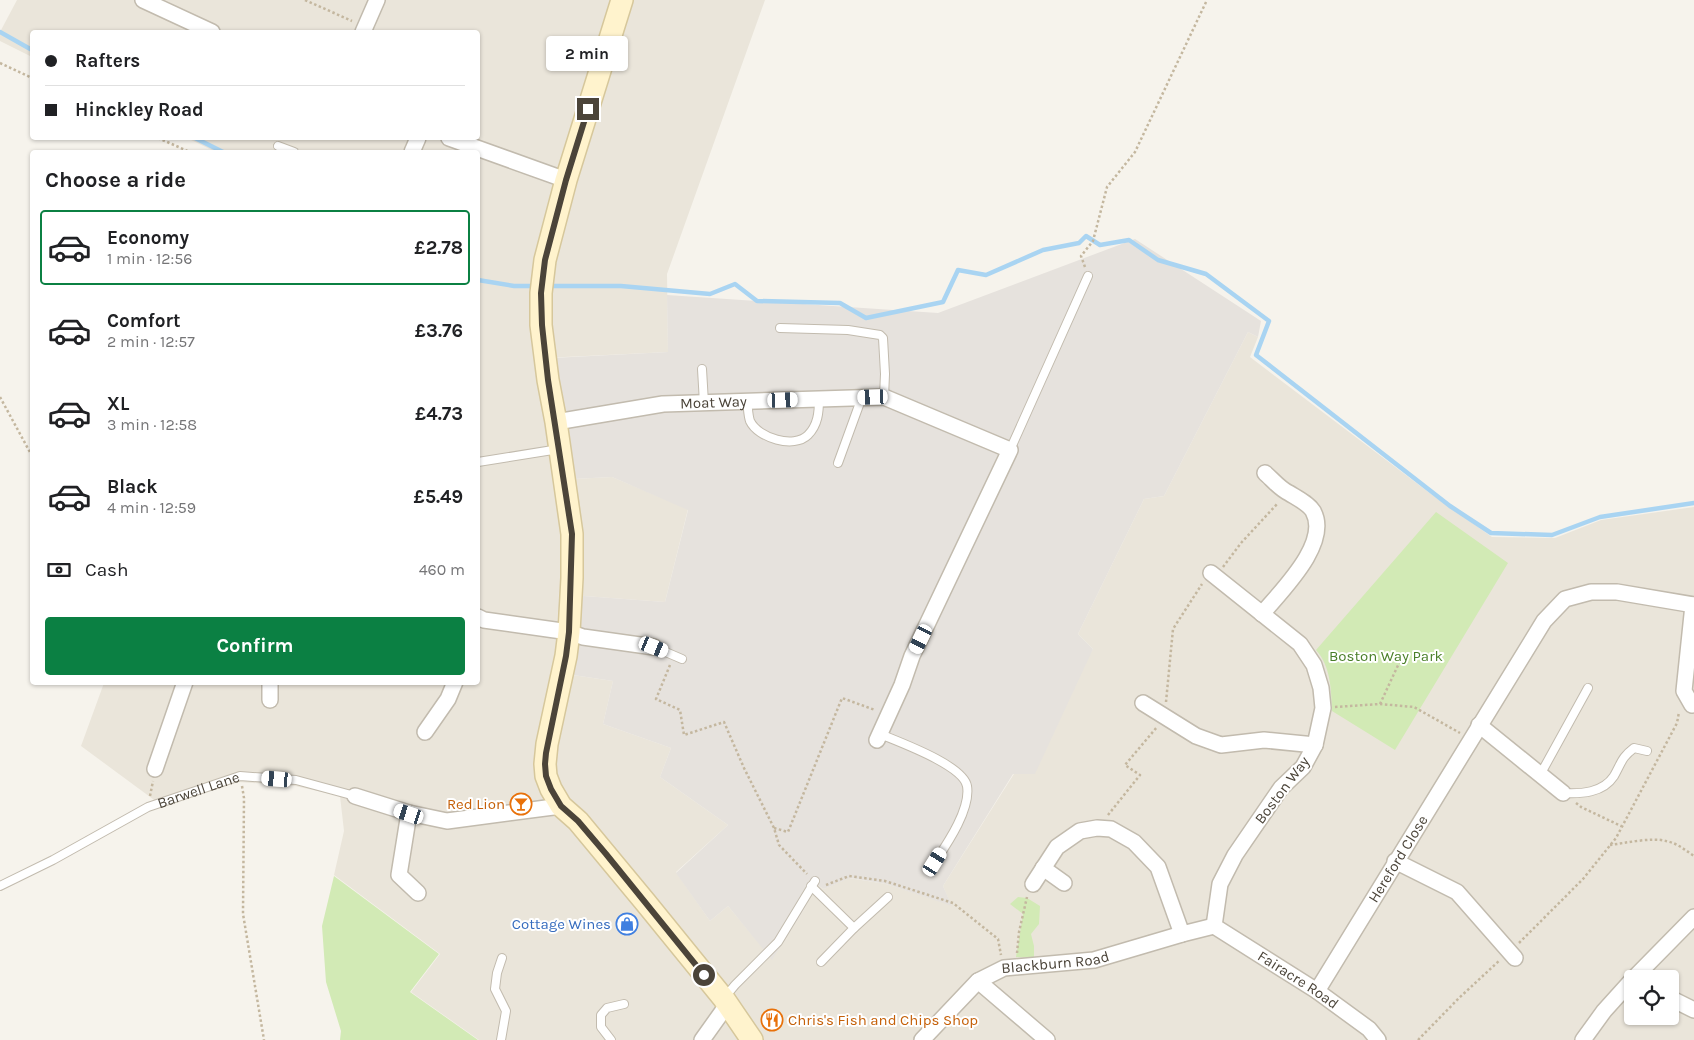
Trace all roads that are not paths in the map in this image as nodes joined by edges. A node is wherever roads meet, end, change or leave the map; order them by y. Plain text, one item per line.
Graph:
1 (143, 0) edge
2 (377, 0) edge
3 (622, 0) edge
4 (162, 4) edge
5 (208, 30) edge
6 (364, 30) edge
7 (455, 140) edge
8 (278, 146) dead end
9 (289, 150) edge
10 (566, 180) junction
11 (1088, 276) road end
12 (780, 328) dead end
13 (702, 369) dead end
14 (884, 396) junction
15 (862, 397) junction
16 (819, 399) junction
17 (747, 401) junction
18 (704, 403) junction
19 (556, 422) junction
20 (559, 449) junction
21 (1010, 450) junction
22 (480, 462) edge
23 (838, 463) dead end
24 (1265, 473) dead end
25 (1213, 575) road end
26 (1694, 605) edge
27 (1262, 614) junction
28 (480, 624) edge
29 (569, 632) junction
30 (654, 647) joint
31 (682, 658) dead end
32 (184, 685) edge
33 (270, 685) edge
34 (454, 685) edge
35 (1588, 688) dead end
36 (270, 700) dead end
37 (1690, 702) road end
38 (1143, 704) dead end
39 (1479, 725) junction
40 (425, 732) dead end
41 (879, 737) joint
42 (1315, 745) junction
43 (1647, 752) dead end
44 (155, 768) road end
45 (1540, 774) junction
46 (1564, 793) joint
47 (355, 796) joint
48 (561, 806) junction
49 (409, 814) junction
50 (1395, 861) junction
51 (935, 862) dead end
52 (1043, 868) junction
53 (1064, 883) dead end
54 (1033, 884) road end
55 (0, 886) edge
56 (418, 893) dead end
57 (888, 897) dead end
58 (1694, 917) edge
59 (1214, 926) junction
60 (854, 928) junction
61 (1182, 934) junction
62 (1512, 955) road end
63 (502, 958) dead end
64 (820, 962) dead end
65 (1642, 970) edge
66 (978, 981) junction
67 (1624, 989) edge
68 (1317, 991) junction
69 (726, 1002) junction
70 (1679, 1002) edge
71 (624, 1004) dead end
72 (1694, 1010) edge
73 (1028, 1034) edge
74 (501, 1040) edge
75 (611, 1040) edge
76 (702, 1040) edge
77 (752, 1040) edge
78 (922, 1040) edge
79 (1047, 1040) edge
80 (1378, 1040) edge
81 (1582, 1040) edge

1 - 4 street
2 - 6 street
3 - 10 street
4 - 5 street
7 - 10 street
8 - 9 lane
10 - 19 street
11 - 21 lane
12 - 14 lane
13 - 18 lane
14 - 15 street, Moat Way
14 - 21 street, Moat Way
15 - 16 street, Moat Way
15 - 23 lane
16 - 17 street, Moat Way
16 - 17 lane
17 - 18 street, Moat Way
18 - 19 street, Moat Way
19 - 20 street
20 - 22 lane
20 - 29 street
21 - 41 street
24 - 27 street
25 - 27 street, Boston Way
26 - 37 street, Hereford Close
26 - 39 street, Hereford Close
27 - 42 street, Boston Way
28 - 29 street
29 - 30 street
29 - 48 street
30 - 31 lane
32 - 44 street
33 - 36 street
34 - 40 street
35 - 45 lane
38 - 42 street
39 - 45 street
39 - 50 street, Hereford Close
41 - 51 lane
42 - 59 street, Boston Way
43 - 46 lane
45 - 46 street
47 - 49 street, Barwell Lane
47 - 55 lane, Barwell Lane
48 - 49 street, Barwell Lane
48 - 69 street
49 - 56 street
50 - 62 street
50 - 68 street, Hereford Close
52 - 53 street
52 - 54 street
52 - 61 street
57 - 60 lane
58 - 65 street
59 - 61 street, Blackburn Road
59 - 68 street, Fairacre Road
60 - 64 lane
60 - 69 lane
61 - 66 street, Blackburn Road
63 - 74 lane
66 - 73 street
66 - 78 street, Blackburn Road
67 - 81 street
68 - 80 street, Fairacre Road
69 - 76 street
69 - 77 street
70 - 72 street
71 - 75 lane
73 - 79 street

